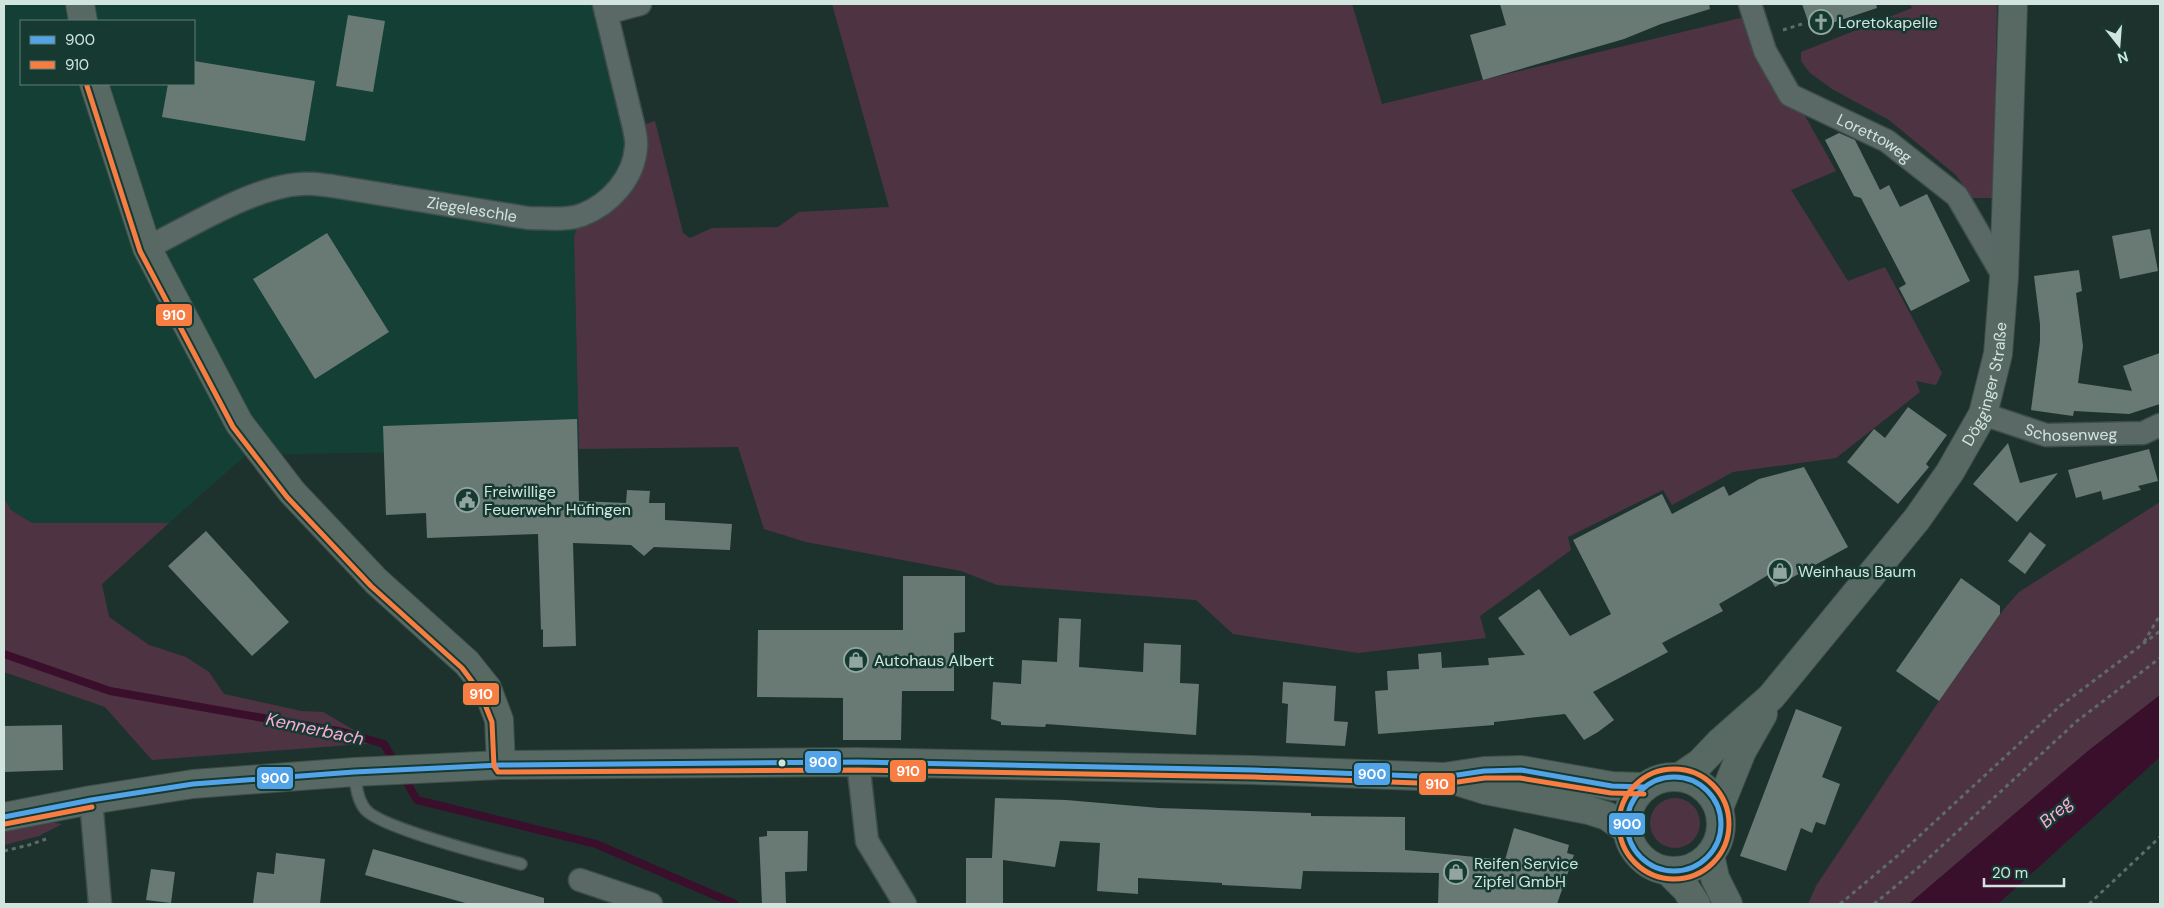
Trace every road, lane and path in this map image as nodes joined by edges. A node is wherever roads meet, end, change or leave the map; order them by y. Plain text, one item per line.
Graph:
1 (80, 4) edge
2 (640, 4) edge
3 (1750, 4) edge
4 (2013, 4) edge
5 (605, 8) edge
6 (83, 20) edge
7 (94, 85) edge
8 (147, 248) junction
9 (2004, 277) junction
10 (1983, 414) junction
11 (2160, 425) edge
12 (2160, 615) edge
13 (2160, 631) edge
14 (2142, 645) junction
15 (2160, 658) edge
16 (1772, 697) junction
17 (858, 762) junction
18 (501, 765) junction
19 (363, 772) junction
20 (1681, 776) junction
21 (1444, 777) junction
22 (1644, 787) junction
23 (91, 800) junction
24 (1719, 808) junction
25 (4, 817) edge
26 (1627, 830) junction
27 (2158, 839) edge
28 (2160, 844) edge
29 (1710, 856) junction
30 (521, 864) dead end
31 (1668, 871) junction
32 (580, 880) dead end
33 (100, 904) edge
34 (651, 904) edge
35 (906, 904) edge
36 (1696, 904) edge
37 (1728, 904) edge
38 (1840, 904) edge
39 (1874, 904) edge
40 (2089, 904) edge

1 - 6 main road
2 - 5 street, Ziegeleschle
3 - 9 street, Lorettoweg
4 - 9 main road, Dögginger Straße
5 - 8 street, Ziegeleschle
7 - 8 main road
8 - 18 main road
9 - 10 main road, Dögginger Straße
10 - 11 street, Schosenweg
10 - 16 main road, Dögginger Straße
12 - 14 path
13 - 14 path
14 - 38 path
15 - 39 path
16 - 20 main road, Dögginger Straße
16 - 24 main road, Dögginger Straße
17 - 18 main road
17 - 21 main road
17 - 35 street
18 - 19 main road
19 - 23 main road
19 - 30 lane
20 - 22 main road
20 - 24 main road
21 - 22 main road
21 - 26 main road
22 - 26 main road
23 - 25 main road
23 - 33 street
24 - 29 main road
26 - 31 main road
27 - 28 path
27 - 40 path
29 - 31 main road
29 - 37 main road
31 - 36 main road
32 - 34 street

